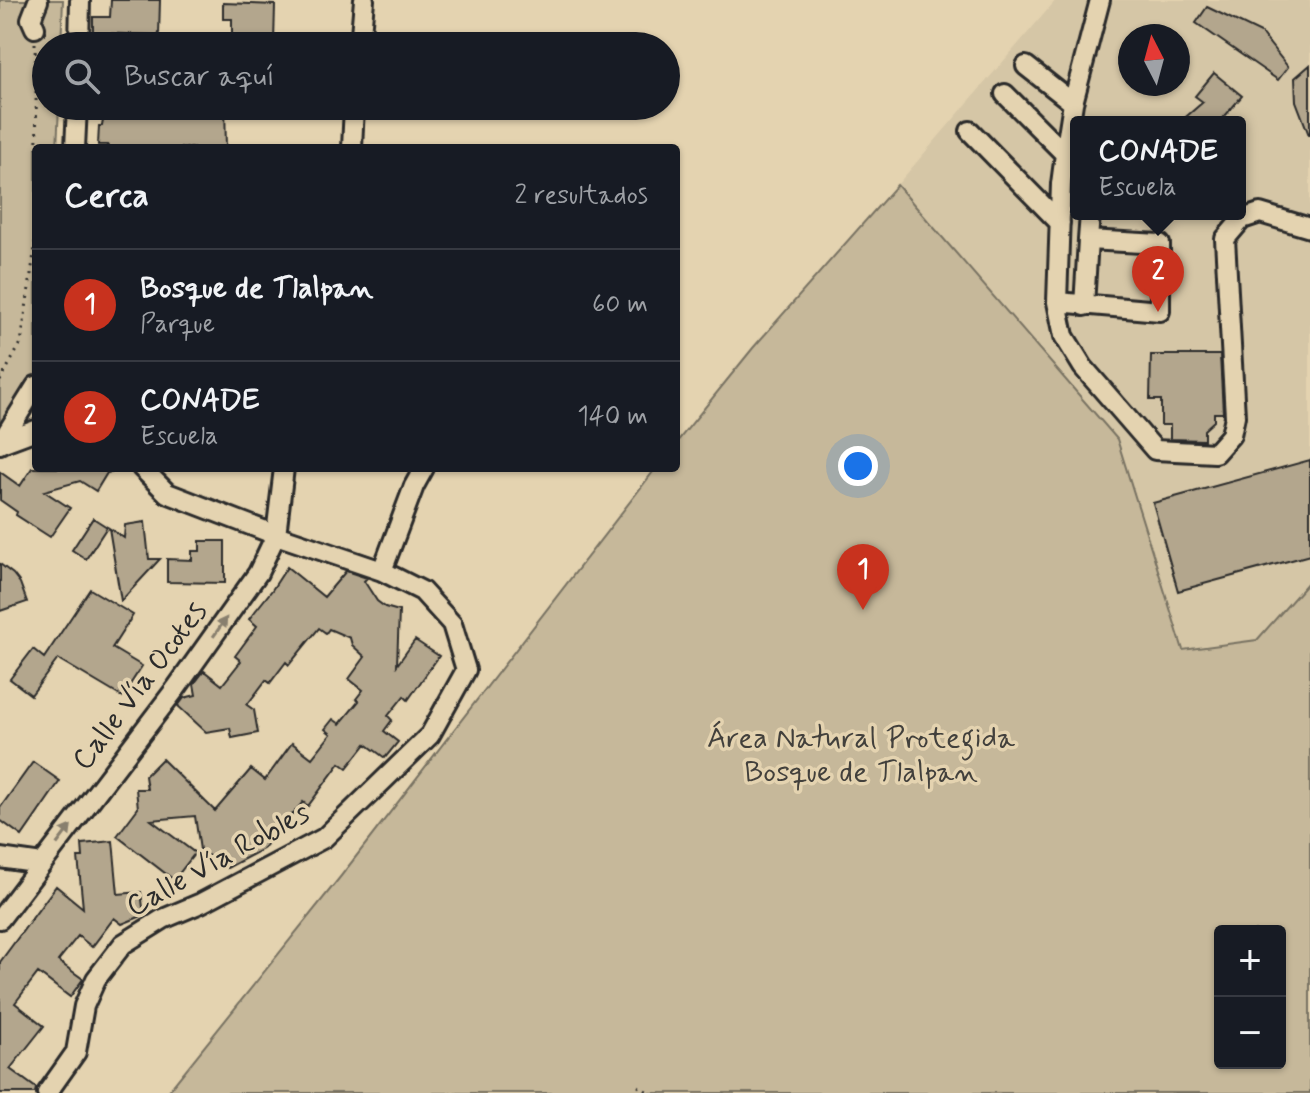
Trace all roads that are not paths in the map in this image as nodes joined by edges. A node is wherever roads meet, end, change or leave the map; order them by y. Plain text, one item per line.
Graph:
1 (38, 0) edge
2 (80, 0) edge
3 (364, 0) edge
4 (1100, 0) edge
5 (35, 28) road end
6 (79, 32) edge
7 (361, 32) edge
8 (1026, 66) dead end
9 (1005, 94) dead end
10 (1073, 103) junction
11 (1071, 116) edge
12 (77, 120) edge
13 (353, 120) edge
14 (1070, 122) edge
15 (970, 131) dead end
16 (76, 144) edge
17 (352, 144) edge
18 (1065, 154) junction
19 (1069, 186) edge
20 (1246, 218) edge
21 (1090, 220) edge
22 (1241, 220) edge
23 (1060, 223) junction
24 (1310, 228) edge
25 (1088, 240) junction
26 (1057, 302) junction
27 (1084, 306) junction
28 (32, 392) edge
29 (32, 432) edge
30 (0, 444) edge
31 (146, 472) edge
32 (284, 472) edge
33 (422, 472) edge
34 (276, 535) junction
35 (382, 571) junction
36 (0, 858) edge
37 (42, 864) junction
38 (2, 913) edge
39 (47, 1093) edge

1 - 5 street
2 - 6 street
3 - 7 street
4 - 10 street
8 - 10 street
9 - 18 street
10 - 11 street
12 - 16 street
13 - 17 street
14 - 18 street
15 - 23 street
18 - 19 street
19 - 23 street
20 - 24 street
21 - 25 street
22 - 26 street
23 - 26 street
25 - 27 street
25 - 27 street
26 - 27 street
28 - 30 street
29 - 30 street
31 - 34 street, Calle Vía Robles
32 - 34 street, Calle Vía Ocotes
33 - 35 street
34 - 35 street, Calle Vía Robles
37 -> 34 street, Calle Vía Ocotes
35 - 39 street, Calle Vía Robles
36 - 37 street
37 - 38 street, Calle Vía Ocotes

